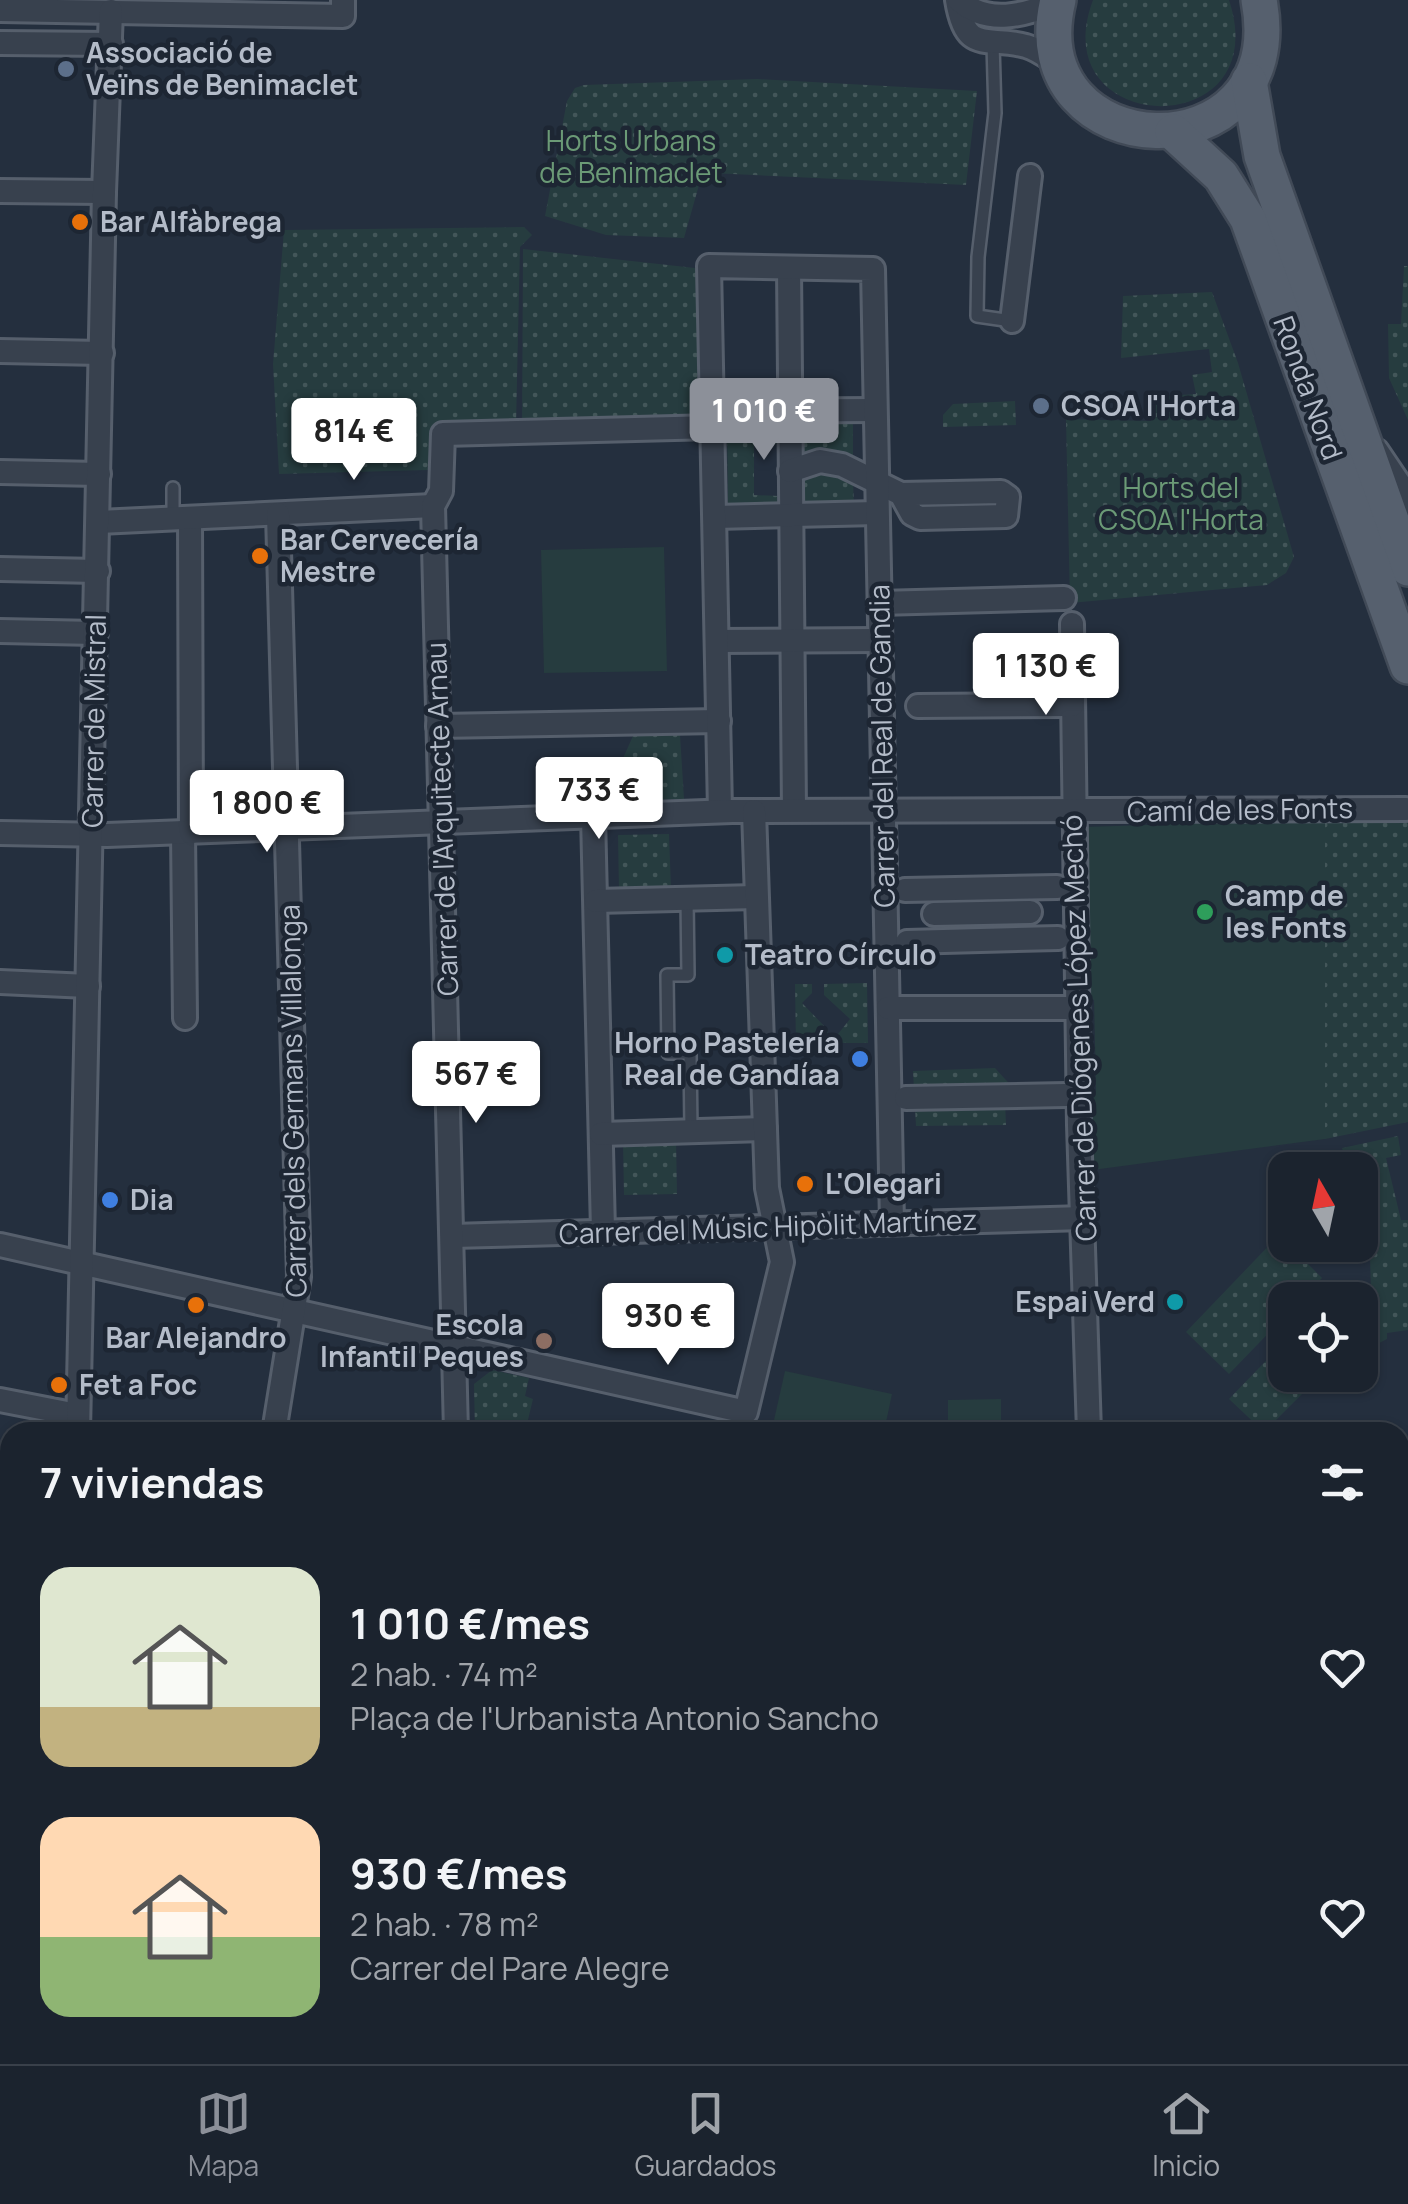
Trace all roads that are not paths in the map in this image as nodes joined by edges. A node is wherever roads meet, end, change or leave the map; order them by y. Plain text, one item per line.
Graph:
1 (958, 0) edge
2 (1259, 0) edge
3 (1058, 1) edge
4 (159, 7) edge
5 (268, 7) edge
6 (344, 8) edge
7 (0, 10) edge
8 (111, 10) junction
9 (0, 44) edge
10 (993, 44) junction
11 (119, 45) junction
12 (1061, 66) junction
13 (1249, 82) junction
14 (1173, 132) junction
15 (1030, 176) dead end
16 (0, 192) edge
17 (104, 192) junction
18 (789, 268) junction
19 (1012, 321) joint
20 (0, 351) edge
21 (102, 353) junction
22 (875, 410) junction
23 (1351, 410) junction
24 (790, 411) junction
25 (714, 419) junction
26 (790, 471) junction
27 (0, 472) edge
28 (99, 474) junction
29 (876, 485) junction
30 (173, 488) dead end
31 (901, 494) dead end
32 (1408, 504) edge
33 (433, 506) junction
34 (877, 513) junction
35 (278, 514) junction
36 (790, 516) junction
37 (182, 518) junction
38 (716, 518) junction
39 (98, 522) junction
40 (1408, 568) edge
41 (0, 569) edge
42 (98, 571) junction
43 (1064, 598) dead end
44 (879, 603) junction
45 (1072, 624) dead end
46 (0, 631) edge
47 (96, 633) junction
48 (792, 640) junction
49 (879, 640) junction
50 (718, 641) junction
51 (1408, 666) edge
52 (1072, 705) junction
53 (918, 706) dead end
54 (719, 721) junction
55 (438, 726) junction
56 (1406, 809) edge
57 (794, 810) junction
58 (720, 811) junction
59 (754, 811) junction
60 (884, 811) junction
61 (1073, 812) junction
62 (593, 816) junction
63 (442, 822) junction
64 (289, 828) junction
65 (187, 832) junction
66 (0, 833) edge
67 (91, 835) junction
68 (1030, 887) junction
69 (1057, 887) dead end
70 (982, 888) junction
71 (934, 889) junction
72 (905, 890) dead end
73 (756, 897) junction
74 (687, 900) junction
75 (596, 901) junction
76 (1030, 912) junction
77 (982, 913) junction
78 (934, 914) junction
79 (1030, 938) junction
80 (1058, 938) dead end
81 (982, 940) junction
82 (934, 941) junction
83 (907, 942) dead end
84 (0, 982) edge
85 (88, 986) junction
86 (888, 1008) junction
87 (1077, 1008) junction
88 (185, 1018) dead end
89 (1066, 1095) dead end
90 (906, 1098) dead end
91 (765, 1130) junction
92 (691, 1131) junction
93 (601, 1134) junction
94 (1084, 1218) junction
95 (892, 1223) junction
96 (773, 1225) junction
97 (603, 1231) junction
98 (453, 1236) junction
99 (0, 1245) edge
100 (80, 1263) junction
101 (294, 1312) junction
102 (454, 1346) junction
103 (0, 1400) edge
104 (72, 1422) edge
105 (78, 1422) edge
106 (276, 1422) edge
107 (456, 1422) edge
108 (1089, 1422) edge

1 - 3 street
1 - 10 street
2 - 13 main road
3 - 12 main road
4 - 5 street
4 - 8 street
5 - 6 street
7 - 8 street
8 - 11 street, Carrer de Mistral
9 - 11 street
10 - 12 street
10 - 19 lane
11 - 17 street, Carrer de Mistral
12 - 14 main road
13 - 14 main road
13 - 23 main road, Ronda Nord
14 - 51 main road, Ronda Nord
15 - 19 street
16 - 17 street
17 - 21 street, Carrer de Mistral
18 - 22 street, Carrer del Real de Gandia
18 - 24 street
18 - 25 street
20 - 21 street
21 - 28 street, Carrer de Mistral
22 - 24 street
22 - 29 street, Carrer del Real de Gandia
23 - 32 street
23 - 40 main road, Ronda Nord
24 - 25 street
24 - 26 street
25 - 33 street, Carrer de l'Arquitecte Arnau
25 - 38 street
26 - 29 street
26 - 36 street
27 - 28 street
28 - 39 street, Carrer de Mistral
29 - 31 street
29 - 34 street, Carrer del Real de Gandia
30 - 37 lane
33 - 35 street
33 - 55 street, Carrer de l'Arquitecte Arnau
34 - 36 street
34 - 44 street, Carrer del Real de Gandia
35 - 37 street
35 - 64 street, Carrer dels Germans Villalonga
36 - 38 street
36 - 48 street
37 - 39 street
37 - 65 street
38 - 50 street
39 - 42 street, Carrer de Mistral
41 - 42 street
42 - 47 street, Carrer de Mistral
43 - 44 street
44 - 49 street, Carrer del Real de Gandia
45 - 52 street, Carrer de Diógenes López Mechó
46 - 47 street
47 - 67 street, Carrer de Mistral
48 - 49 street
48 - 50 street
48 - 57 street
49 - 60 street, Carrer del Real de Gandia
50 - 54 street
52 - 53 street
52 - 61 street, Carrer de Diógenes López Mechó
54 - 55 street
54 - 58 street
55 - 63 street, Carrer de l'Arquitecte Arnau
56 - 61 street, Camí de les Fonts
57 - 59 street, Camí de les Fonts
57 - 60 street, Camí de les Fonts
58 - 59 street, Camí de les Fonts
58 - 62 street, Camí de les Fonts
59 - 73 street
60 - 61 street, Camí de les Fonts
60 - 86 street, Carrer del Real de Gandia
61 - 87 street, Carrer de Diógenes López Mechó
62 - 63 street, Camí de les Fonts
62 - 75 street
63 - 64 street, Camí de les Fonts
63 - 98 street, Carrer de l'Arquitecte Arnau
64 - 65 street, Camí de les Fonts
64 - 101 street, Carrer dels Germans Villalonga
65 - 67 street, Camí de les Fonts
65 - 88 street
66 - 67 street, Camí de les Fonts
67 - 85 street, Carrer de Mistral
68 - 69 street
68 - 70 street
68 - 76 street
70 - 71 street
70 - 77 street
71 - 72 street
71 - 78 street
73 - 74 street
73 - 91 street
74 - 75 street
74 - 92 lane
75 - 93 street
76 - 77 street
76 - 79 street
77 - 78 street
77 - 81 street
78 - 82 street
79 - 80 street
79 - 81 street
81 - 82 street
82 - 83 street
84 - 85 street
85 - 100 street, Carrer de Mistral
86 - 87 street
86 - 95 street, Carrer del Real de Gandia
87 - 94 street, Carrer de Diógenes López Mechó
89 - 90 street
91 - 92 street
91 - 96 street
92 - 93 street
93 - 97 street
94 - 95 street, Carrer del Músic Hipòlit Martínez
94 - 108 street, Carrer de Diógenes López Mechó
95 - 96 street, Carrer del Músic Hipòlit Martínez
96 - 97 street, Carrer del Músic Hipòlit Martínez
96 - 102 street
97 - 98 street, Carrer del Músic Hipòlit Martínez
98 - 102 street, Carrer de l'Arquitecte Arnau
99 - 100 street
100 - 101 street
100 - 105 street, Carrer de Mistral
101 - 102 street
101 - 106 street, Carrer dels Germans Villalonga
102 - 107 street, Carrer de l'Arquitecte Arnau
103 - 104 street

